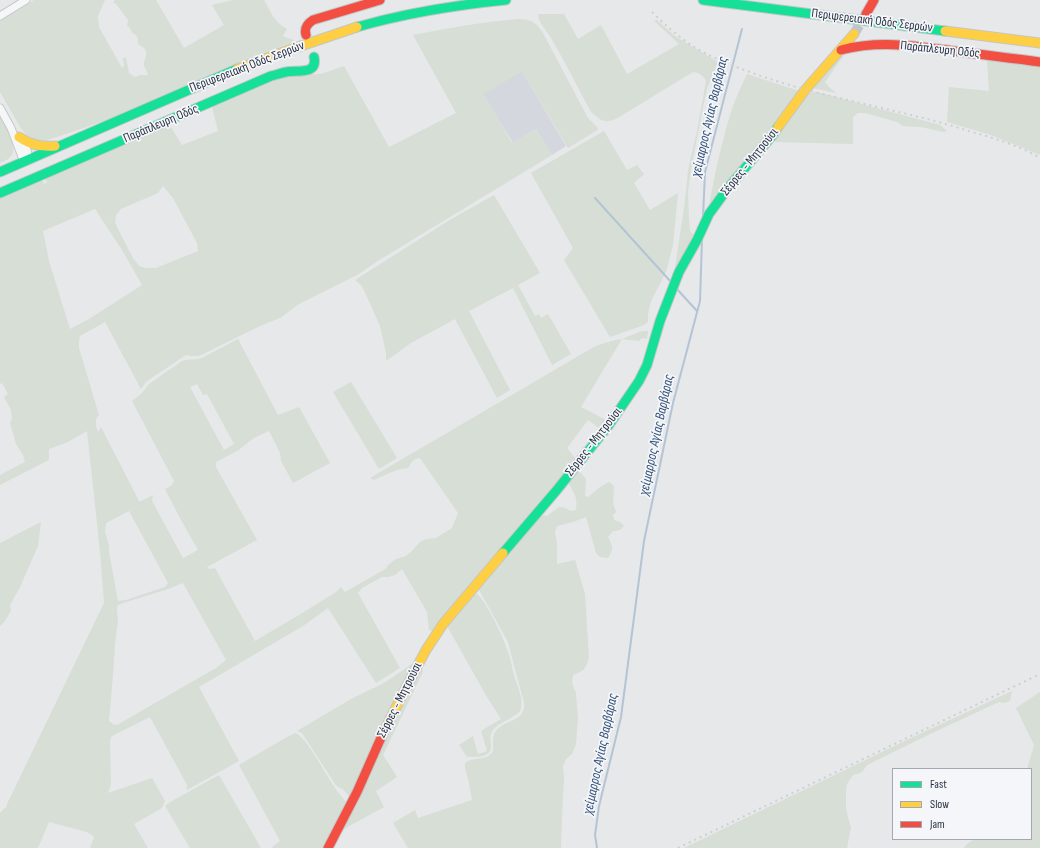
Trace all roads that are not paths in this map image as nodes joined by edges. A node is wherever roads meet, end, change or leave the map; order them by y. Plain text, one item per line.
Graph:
1 (26, 0) edge
2 (380, 0) edge
3 (506, 0) edge
4 (703, 0) edge
5 (874, 0) edge
6 (866, 14) tunnel mouth
7 (0, 16) edge
8 (854, 34) tunnel mouth
9 (306, 35) dead end
10 (1040, 43) edge
11 (841, 50) junction
12 (314, 56) dead end
13 (1040, 62) edge
14 (0, 108) edge
15 (11, 128) junction
16 (19, 136) junction
17 (61, 145) junction
18 (26, 160) junction
19 (0, 172) edge
20 (0, 193) edge
21 (328, 848) edge

1 - 7 street
2 - 9 street
3 - 17 street, Περιφερειακή Οδός Σερρών
4 - 10 street, Περιφερειακή Οδός Σερρών
5 - 6 street
8 - 11 street, Σέρρες - Μητρούσι
11 - 13 street, Παράπλευρη Οδός
11 - 21 street, Σέρρες - Μητρούσι
12 - 20 street, Παράπλευρη Οδός
14 - 15 street
15 - 16 street
15 - 18 street
16 - 17 street
16 - 18 street
17 - 18 street, Περιφερειακή Οδός Σερρών
18 - 19 street, Περιφερειακή Οδός Σερρών

